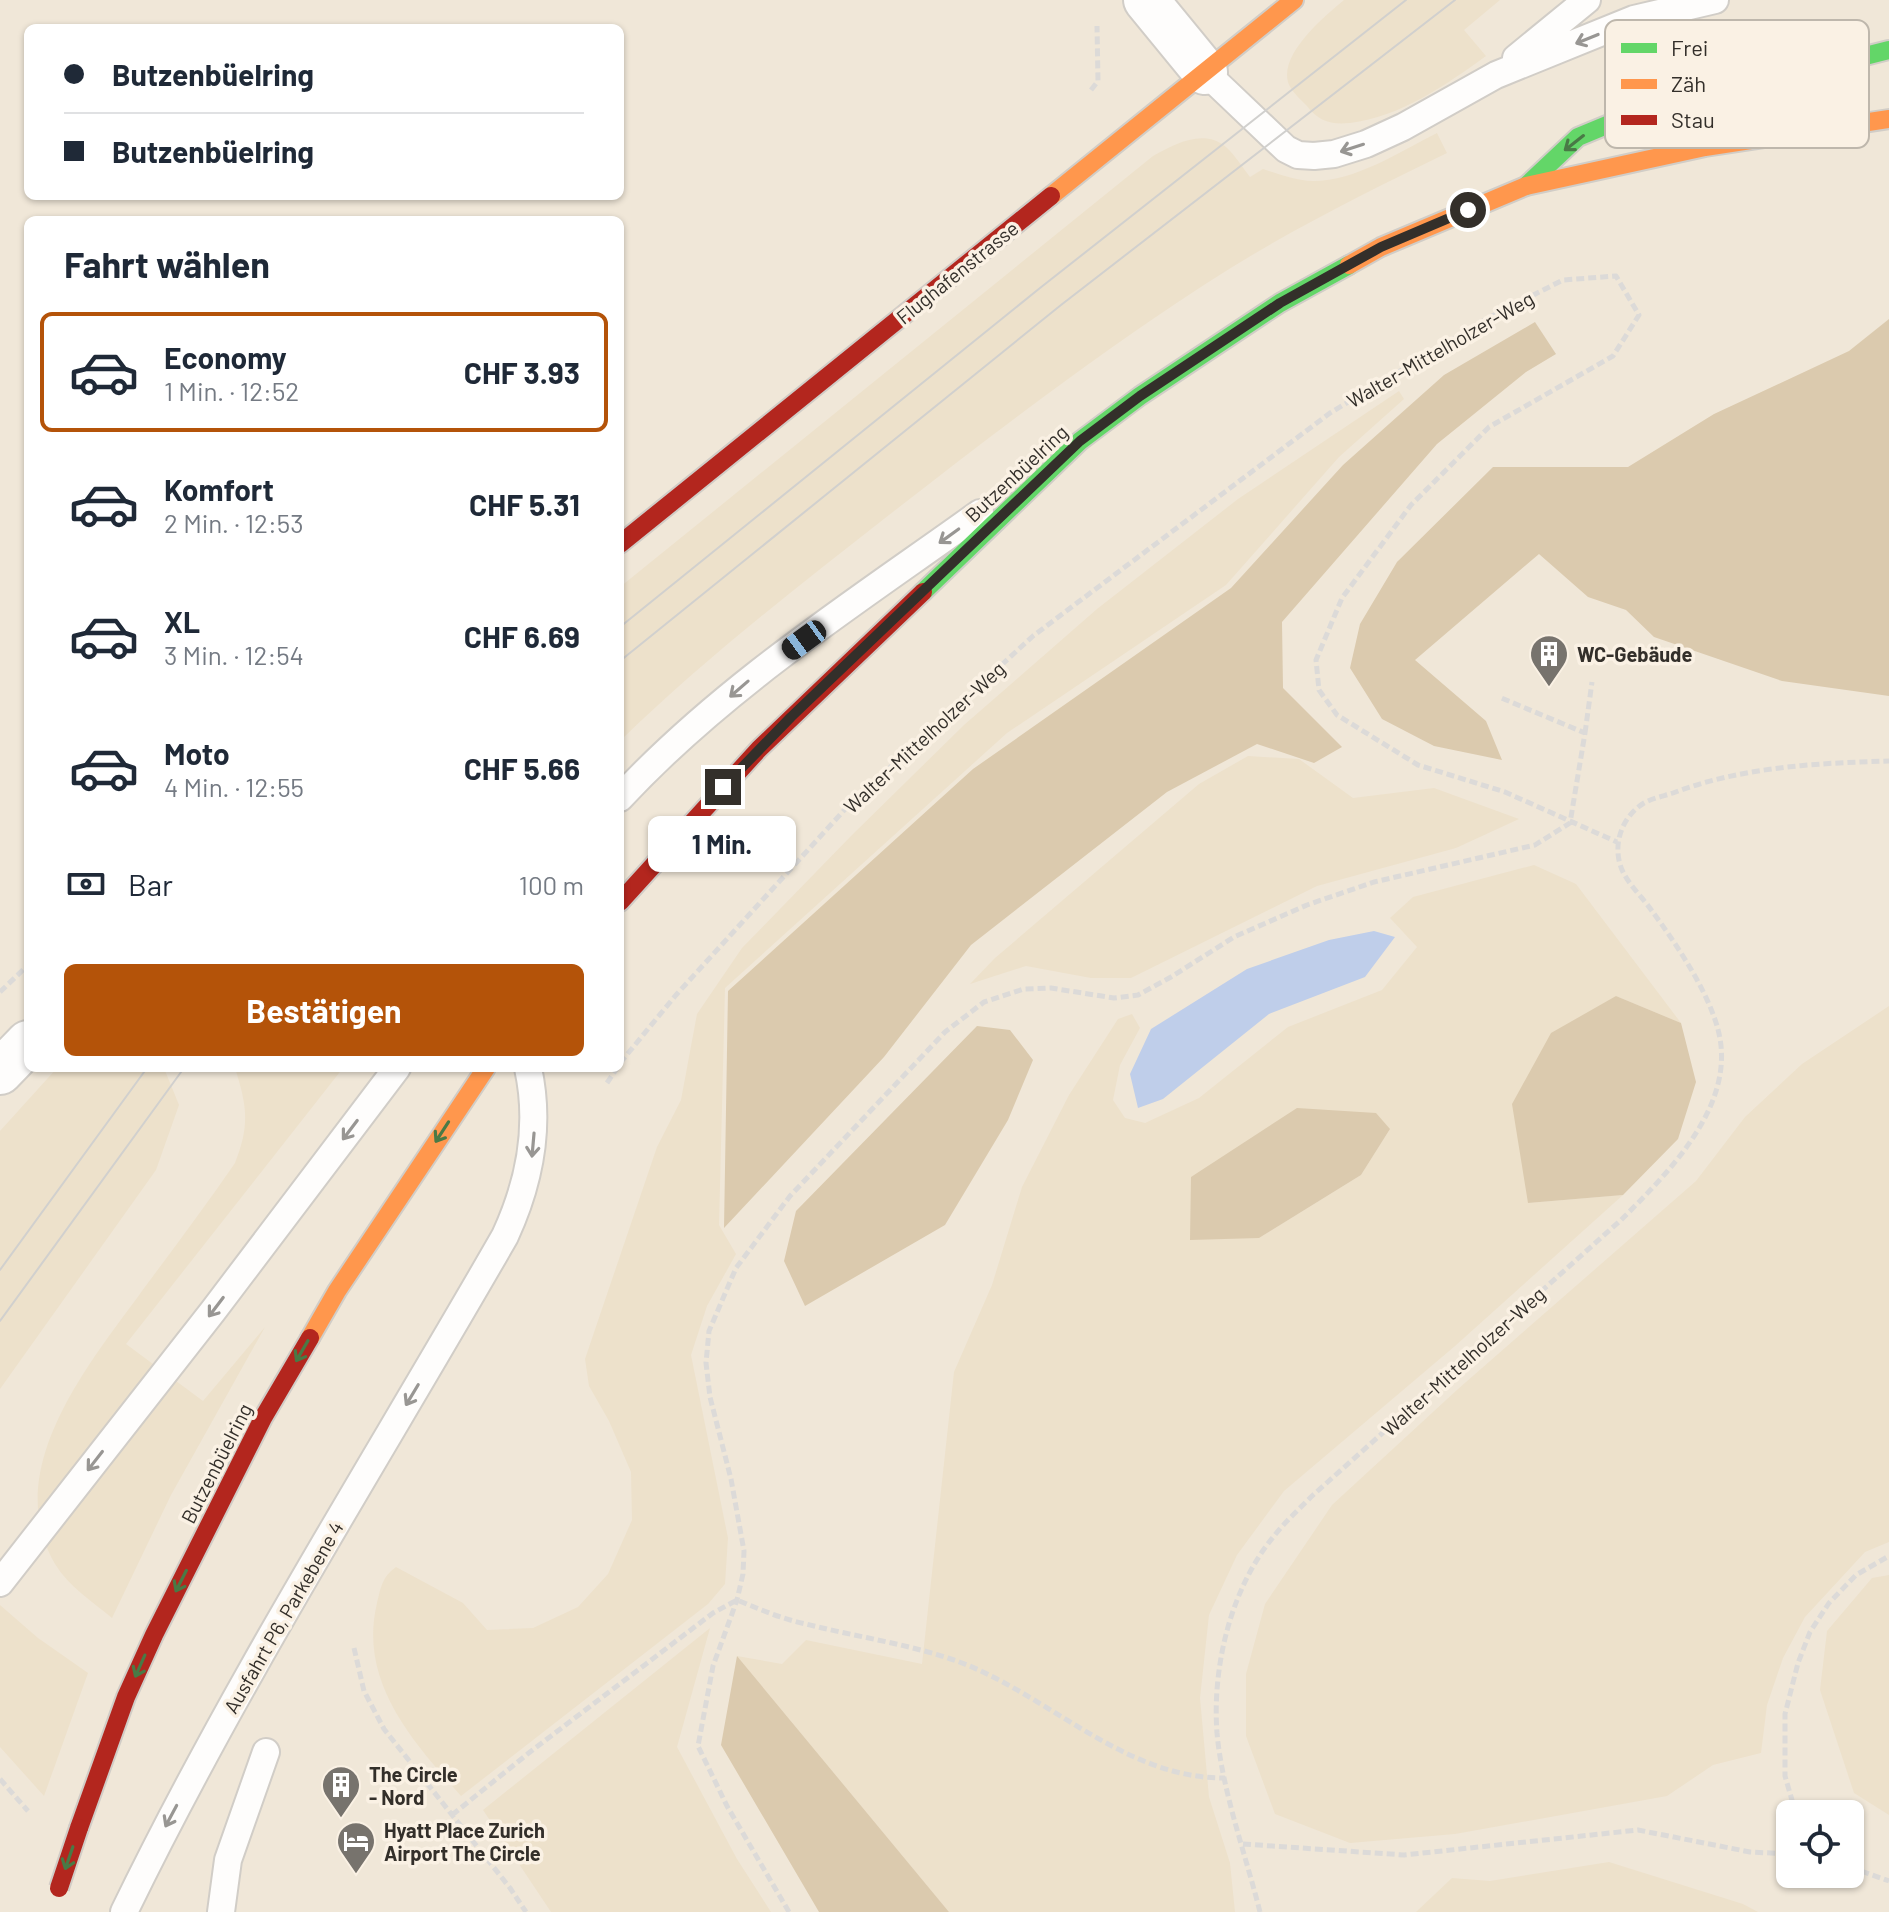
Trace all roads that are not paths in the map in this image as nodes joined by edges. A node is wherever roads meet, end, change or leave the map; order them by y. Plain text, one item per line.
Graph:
1 (1146, 0) edge
2 (1294, 0) edge
3 (1587, 0) edge
4 (1715, 0) edge
5 (1632, 20) edge
6 (1605, 31) edge
7 (1889, 50) edge
8 (1869, 55) edge
9 (1205, 72) junction
10 (1496, 75) junction
11 (1889, 119) edge
12 (1869, 122) edge
13 (1605, 126) edge
14 (1701, 148) edge
15 (1526, 186) junction
16 (1080, 441) junction
17 (624, 541) edge
18 (624, 794) edge
19 (624, 898) edge
20 (24, 1047) edge
21 (0, 1072) edge
22 (394, 1072) edge
23 (483, 1072) edge
24 (529, 1072) edge
25 (1, 1581) edge
26 (266, 1752) dead end
27 (57, 1894) dead end
28 (128, 1905) edge
29 (221, 1912) edge

1 - 9 street
2 - 9 main road, Flughafenstrasse
3 - 10 lane
4 -> 5 lane
6 -> 10 lane
7 -> 8 main road
10 -> 9 lane
9 - 17 main road, Flughafenstrasse
11 - 12 main road
13 -> 15 main road
14 - 15 main road
15 - 16 main road, Butzenbüelring
16 -> 18 lane
16 - 19 main road, Butzenbüelring
20 - 21 street
22 -> 25 lane
23 -> 27 main road, Butzenbüelring, bridge
24 -> 28 lane, Ausfahrt P6, Parkebene 4
26 - 29 lane

